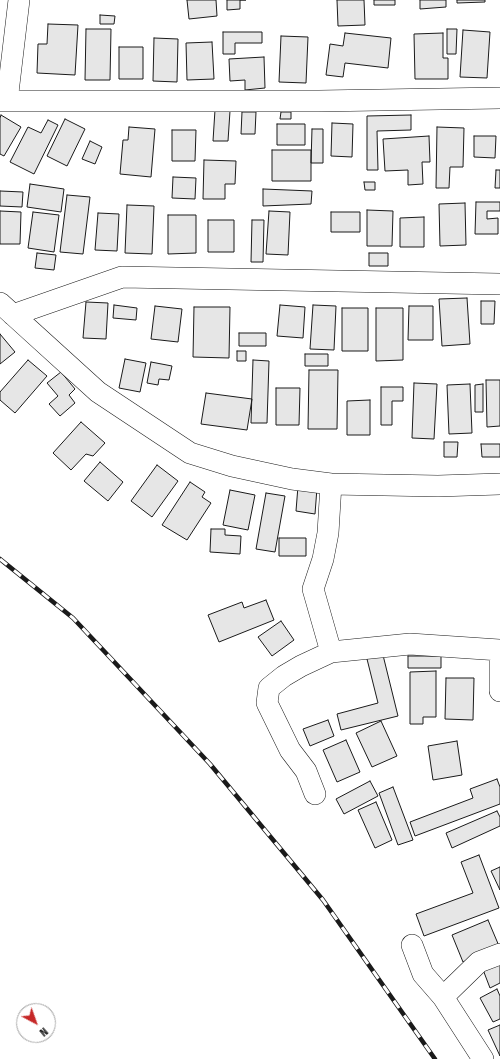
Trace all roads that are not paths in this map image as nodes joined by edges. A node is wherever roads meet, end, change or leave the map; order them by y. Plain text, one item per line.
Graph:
1 (19, 0) edge
2 (500, 98) edge
3 (3, 101) edge
4 (500, 284) edge
5 (7, 309) edge
6 (331, 484) junction
7 (500, 484) edge
8 (500, 650) edge
9 (331, 652) junction
10 (500, 691) edge
11 (315, 794) dead end
12 (412, 945) dead end
13 (500, 954) edge
14 (443, 998) junction
15 (483, 1059) edge

1 - 3 street
2 - 3 street
4 - 5 street
5 - 6 street
6 - 7 street
6 - 9 street
8 - 9 street
8 - 10 street
9 - 11 street
12 - 14 street
13 - 14 street
14 - 15 street

